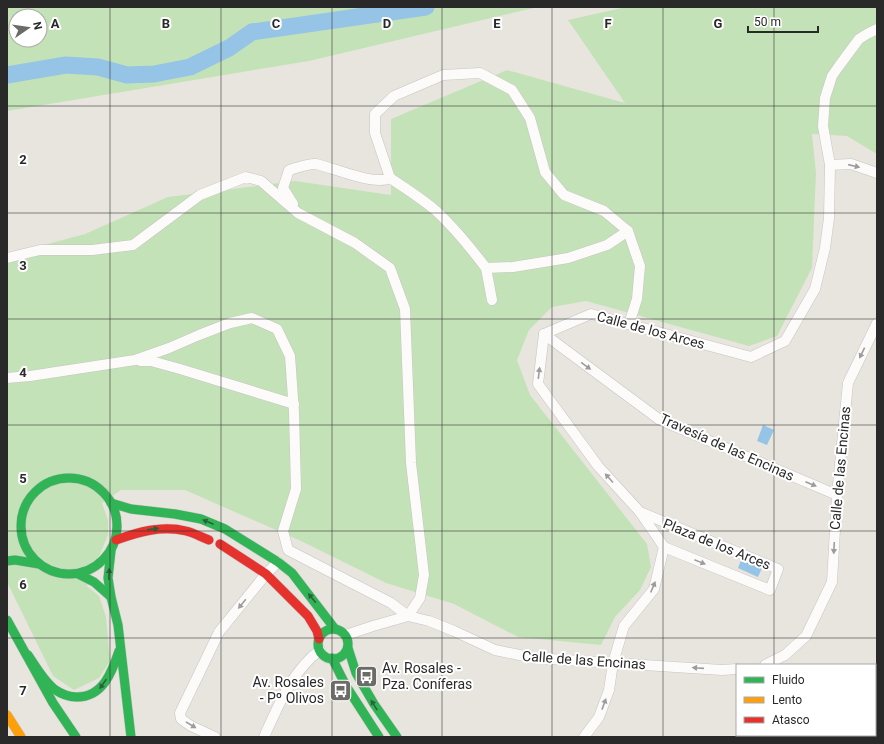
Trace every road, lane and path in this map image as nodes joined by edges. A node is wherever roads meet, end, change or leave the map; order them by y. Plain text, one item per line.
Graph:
1 (877, 29) edge
2 (830, 164) junction
3 (877, 173) edge
4 (390, 178) junction
5 (298, 213) junction
6 (628, 231) junction
7 (7, 258) edge
8 (486, 268) junction
9 (492, 300) dead end
10 (877, 323) edge
11 (629, 324) junction
12 (544, 334) junction
13 (135, 360) junction
14 (7, 378) edge
15 (294, 404) junction
16 (837, 495) junction
17 (111, 503) junction
18 (640, 512) junction
19 (21, 532) junction
20 (116, 540) junction
21 (209, 540) joint
22 (15, 542) dead end
23 (220, 544) joint
24 (664, 547) junction
25 (111, 551) junction
26 (7, 561) edge
27 (278, 562) junction
28 (39, 564) junction
29 (78, 574) junction
30 (266, 574) junction
31 (111, 597) junction
32 (408, 616) junction
33 (7, 620) edge
34 (335, 629) junction
35 (7, 635) edge
36 (346, 635) junction
37 (320, 639) junction
38 (348, 648) junction
39 (120, 650) junction
40 (320, 650) junction
41 (28, 656) junction
42 (332, 658) junction
43 (614, 662) junction
44 (768, 664) edge
45 (736, 669) edge
46 (7, 715) edge
47 (21, 737) edge
48 (66, 737) edge
49 (76, 737) edge
50 (131, 737) edge
51 (215, 737) edge
52 (264, 737) edge
53 (379, 737) edge
54 (396, 737) edge
55 (584, 737) edge

1 - 2 street, Calle de los Arces
2 -> 3 street
2 - 11 street, Calle de los Arces
4 - 5 street
4 - 6 street
4 - 8 street
5 - 7 street
5 - 32 street
6 - 8 street
6 - 11 street
8 - 9 street
10 -> 16 street, Calle de las Encinas
11 - 12 street, Calle de los Arces
12 -> 16 street, Travesía de las Encinas
18 -> 12 street
13 - 14 street
13 - 15 street
13 - 15 street
15 - 32 street
16 -> 44 street, Calle de las Encinas
17 - 19 main road
17 - 20 main road
27 -> 17 main road
18 - 24 street
24 -> 18 street, Plaza de los Arces
19 - 22 main road
19 - 28 main road
20 -> 21 main road
20 - 25 main road
21 - 23 street
23 - 30 main road
43 -> 24 street
25 - 29 main road
31 -> 25 main road
26 - 28 main road
27 - 30 street
34 -> 27 main road
28 - 29 main road
29 - 31 main road
30 - 37 main road
30 -> 51 street
31 - 39 main road
32 - 36 street, Calle de las Encinas
32 - 43 street, Calle de las Encinas
33 - 41 main road
34 - 36 main road
34 - 37 main road
35 - 48 main road
36 - 38 main road
37 - 40 main road
38 - 42 main road
54 -> 38 main road
39 -> 41 main road
39 - 50 main road
40 - 42 main road
40 - 52 street
41 - 49 main road
42 - 53 main road
45 -> 43 street, Calle de las Encinas
55 -> 43 street
46 - 47 main road

